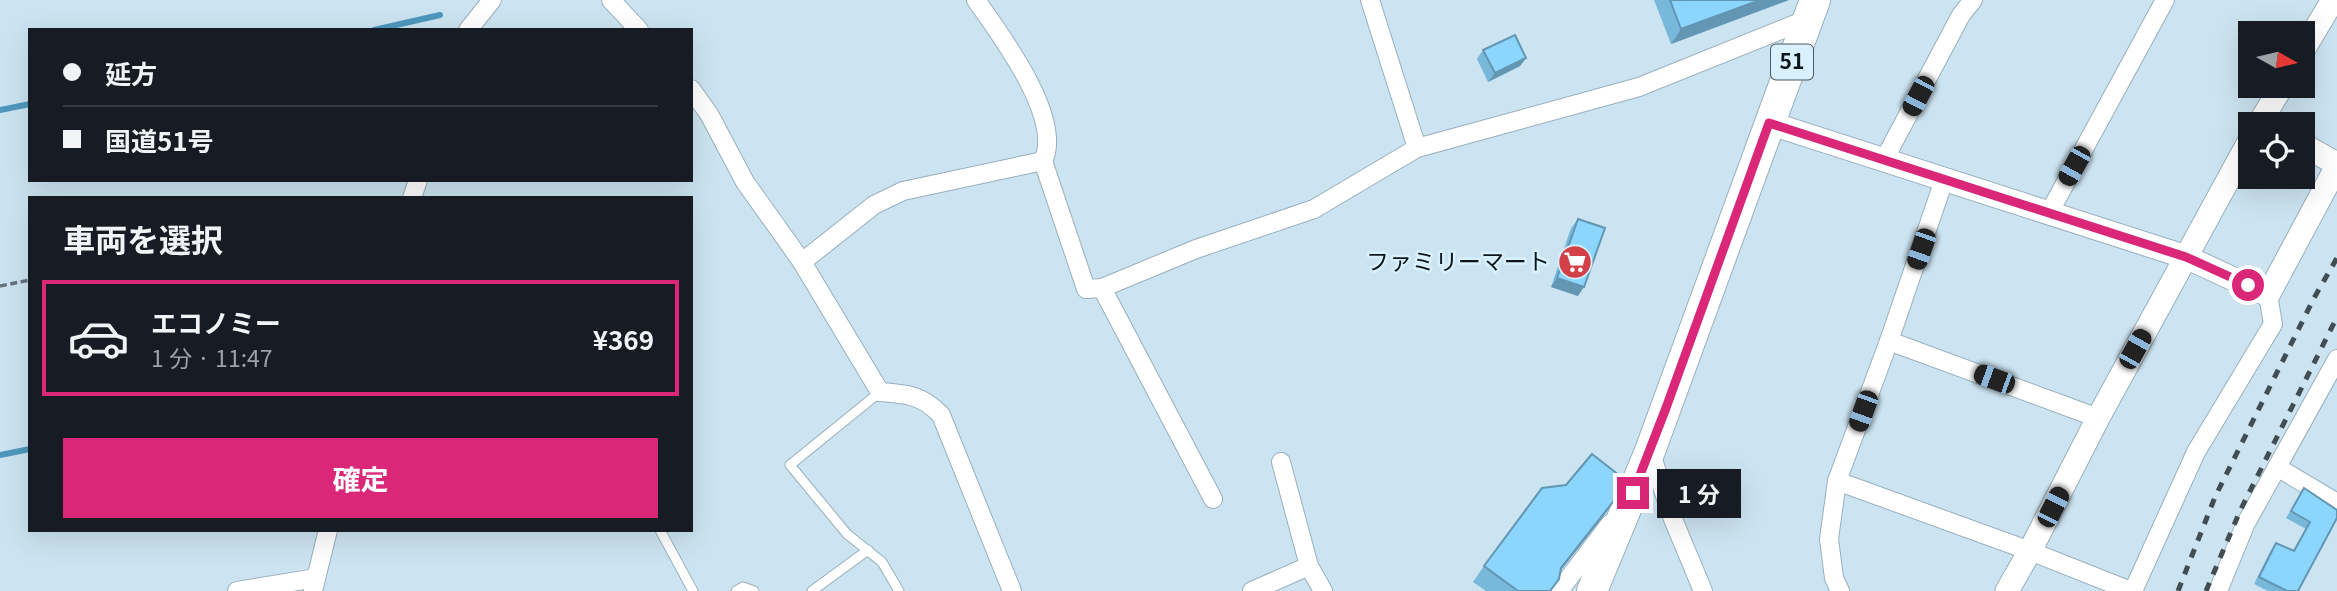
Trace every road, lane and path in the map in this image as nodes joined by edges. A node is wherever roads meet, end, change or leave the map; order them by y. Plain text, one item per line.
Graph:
1 (492, 0) edge
2 (611, 0) edge
3 (976, 0) edge
4 (1370, 0) edge
5 (1973, 0) edge
6 (2165, 0) edge
7 (2333, 0) edge
8 (1811, 9) edge
9 (470, 28) edge
10 (637, 28) edge
11 (2315, 30) edge
12 (693, 92) edge
13 (1769, 123) junction
14 (1417, 148) junction
15 (2315, 152) edge
16 (1884, 160) junction
17 (1043, 161) junction
18 (2337, 165) edge
19 (2238, 166) edge
20 (1944, 180) junction
21 (2049, 213) junction
22 (2186, 257) junction
23 (802, 262) junction
24 (28, 280) edge
25 (0, 286) edge
26 (1102, 288) junction
27 (2268, 295) junction
28 (1889, 341) junction
29 (2337, 359) edge
30 (880, 393) junction
31 (2098, 418) junction
32 (1650, 451) junction
33 (1281, 462) dead end
34 (2277, 467) junction
35 (1838, 481) junction
36 (1633, 493) junction
37 (1213, 499) dead end
38 (2337, 503) edge
39 (328, 532) edge
40 (661, 532) edge
41 (868, 550) junction
42 (2030, 551) junction
43 (1309, 566) junction
44 (315, 584) edge
45 (237, 591) edge
46 (693, 591) edge
47 (736, 591) edge
48 (754, 591) edge
49 (812, 591) edge
50 (899, 591) edge
51 (1012, 591) edge
52 (1252, 591) edge
53 (1323, 591) edge
54 (1559, 591) edge
55 (1592, 591) edge
56 (1703, 591) edge
57 (1840, 591) edge
58 (2007, 591) edge
59 (2132, 591) edge
60 (2218, 591) edge

1 - 9 street
2 - 10 street
3 - 17 street
4 - 14 street
5 - 16 street
6 - 21 street
7 - 11 street
8 - 13 highway, 51
8 - 14 street
12 - 23 street
13 - 16 street
13 - 32 highway, 51
14 - 26 street
15 - 18 street
16 - 20 street
17 - 23 street
17 - 26 street
18 - 27 street
19 - 22 street
20 - 21 street
20 - 28 street
21 - 22 street
22 - 27 street
22 - 31 street
23 - 30 street
24 - 25 path
26 - 37 street
27 - 59 street
28 - 31 street
28 - 35 street
29 - 34 street
30 - 41 lane
30 - 51 street
31 - 42 street
32 - 36 highway, 51
32 - 56 street
33 - 43 street
34 - 38 street
34 - 60 street
35 - 42 street
35 - 57 street
36 - 54 street
36 - 55 highway, 51
39 - 44 street
40 - 46 lane
41 - 49 lane
41 - 50 lane
42 - 58 street
42 - 59 street
43 - 52 street
43 - 53 street
44 - 45 street
47 - 48 lane

